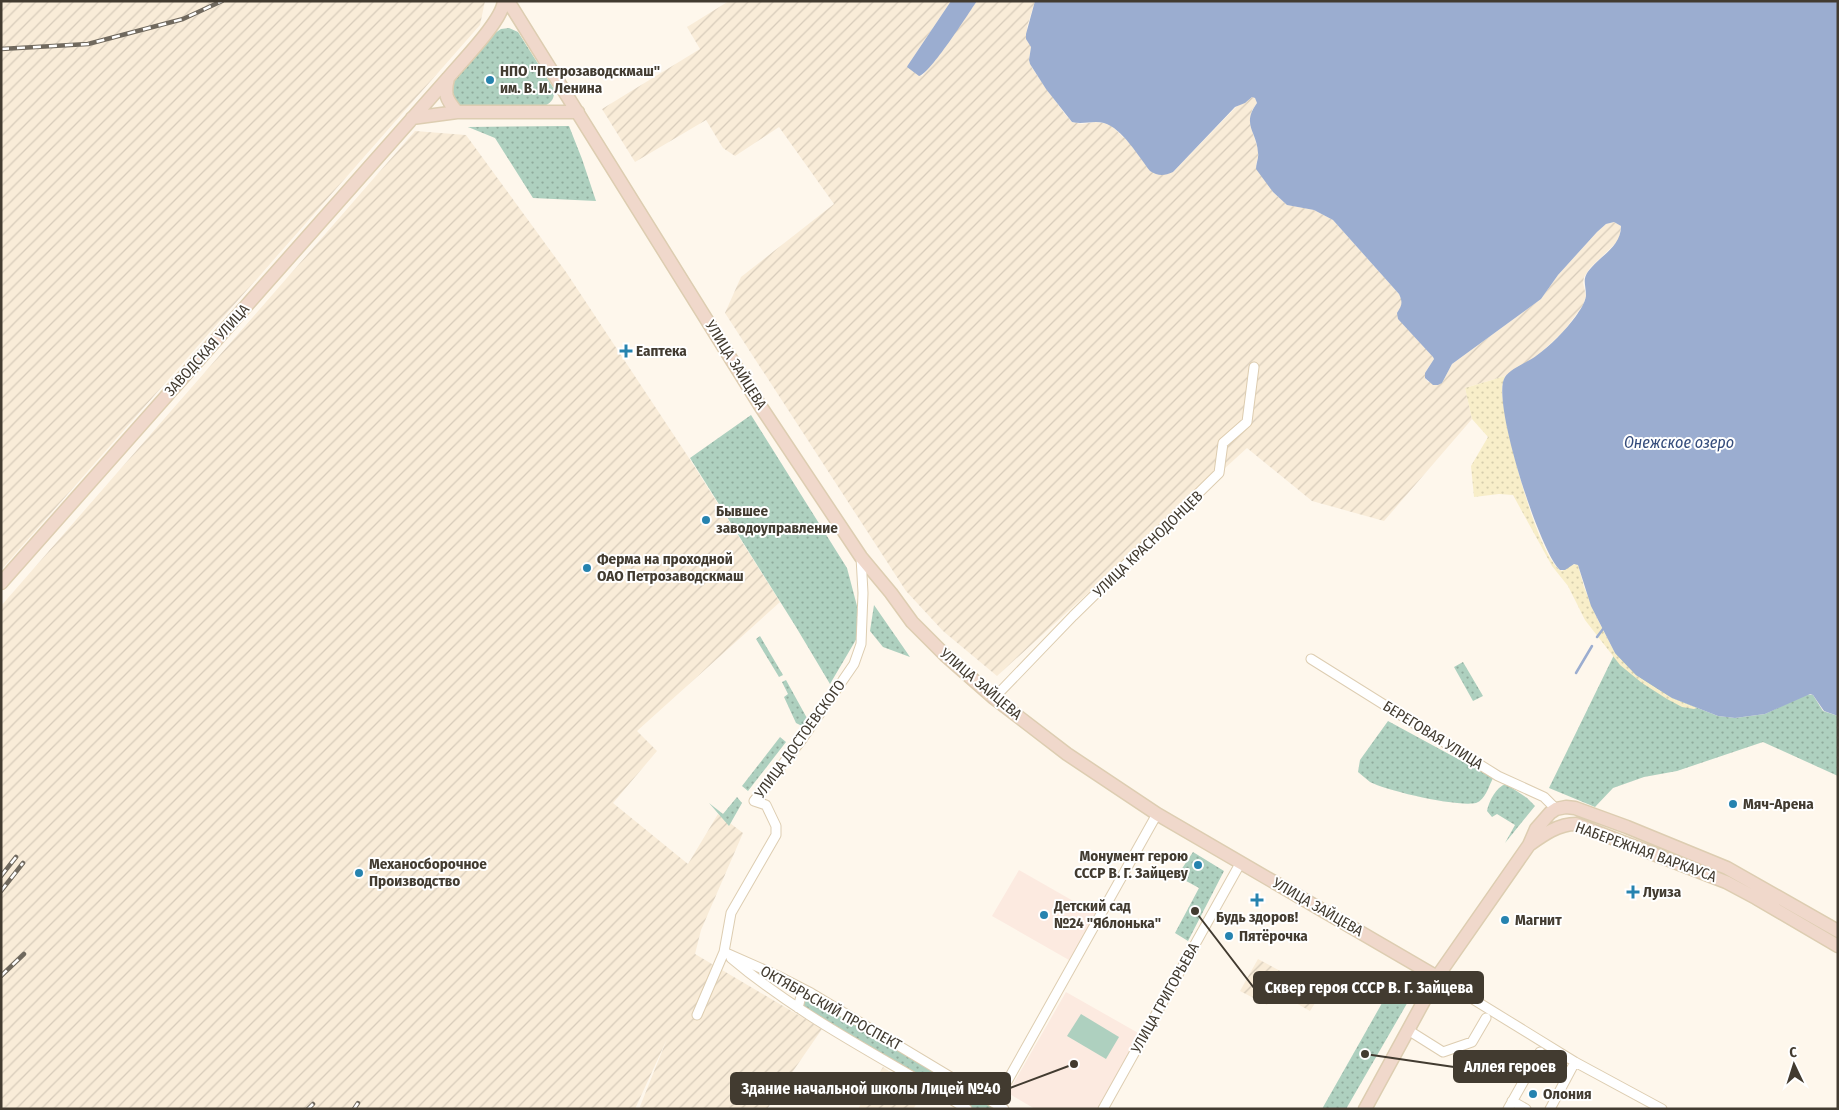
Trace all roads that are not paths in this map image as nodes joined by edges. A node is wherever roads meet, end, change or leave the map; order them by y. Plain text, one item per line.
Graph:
1 (504, 1) edge
2 (508, 1) edge
3 (494, 22) junction
4 (524, 27) junction
5 (448, 78) junction
6 (562, 87) junction
7 (457, 112) junction
8 (578, 112) junction
9 (544, 113) junction
10 (412, 118) junction
11 (1254, 367) dead end
12 (861, 558) junction
13 (1, 583) edge
14 (1310, 659) dead end
15 (994, 698) junction
16 (1561, 808) junction
17 (1157, 814) junction
18 (1564, 825) junction
19 (1528, 845) junction
20 (1241, 862) junction
21 (1838, 931) edge
22 (1838, 946) edge
23 (724, 952) junction
24 (1438, 977) junction
25 (810, 993) junction
26 (798, 1008) junction
27 (697, 1015) dead end
28 (1486, 1018) dead end
29 (1408, 1030) junction
30 (1540, 1052) dead end
31 (1575, 1062) junction
32 (961, 1082) junction
33 (952, 1099) junction
34 (995, 1103) junction
35 (1510, 1105) edge
36 (967, 1109) edge
37 (1004, 1109) edge
38 (1103, 1109) edge
39 (1365, 1109) edge
40 (1526, 1109) edge
41 (1550, 1109) edge
42 (1662, 1109) edge

1 - 3 main road, ЗАВОДСКАЯ УЛИЦА
2 - 4 main road, УЛИЦА ЗАЙЦЕВА
3 - 4 main road
3 - 5 main road, ЗАВОДСКАЯ УЛИЦА
4 - 6 main road, УЛИЦА ЗАЙЦЕВА
5 - 7 main road
5 - 10 main road, ЗАВОДСКАЯ УЛИЦА
6 - 8 main road, УЛИЦА ЗАЙЦЕВА
6 - 9 main road
7 - 9 main road
7 - 10 main road
8 - 9 main road
8 - 12 main road, УЛИЦА ЗАЙЦЕВА
10 - 13 main road, ЗАВОДСКАЯ УЛИЦА
11 - 15 street, УЛИЦА КРАСНОДОНЦЕВ
12 - 15 main road, УЛИЦА ЗАЙЦЕВА
12 - 23 street, УЛИЦА ДОСТОЕВСКОГО
14 - 16 street, БЕРЕГОВАЯ УЛИЦА
15 - 17 main road, УЛИЦА ЗАЙЦЕВА
16 - 18 main road
16 - 19 main road
16 - 21 main road, НАБЕРЕЖНАЯ ВАРКАУСА
17 - 20 main road, УЛИЦА ЗАЙЦЕВА
17 - 34 street
18 - 19 main road, НАБЕРЕЖНАЯ ВАРКАУСА
18 - 22 main road, НАБЕРЕЖНАЯ ВАРКАУСА
19 - 24 main road
20 - 24 main road, УЛИЦА ЗАЙЦЕВА
20 - 38 street, УЛИЦА ГРИГОРЬЕВА
23 - 25 street, ОКТЯБРЬСКИЙ ПРОСПЕКТ
23 - 26 street, ОКТЯБРЬСКИЙ ПРОСПЕКТ
23 - 27 street, УЛИЦА ДОСТОЕВСКОГО
24 - 29 main road
24 - 31 street, УЛИЦА ЗАЙЦЕВА
25 - 26 street
25 - 32 street, ОКТЯБРЬСКИЙ ПРОСПЕКТ
26 - 33 street, ОКТЯБРЬСКИЙ ПРОСПЕКТ
28 - 29 street
29 - 39 main road
30 - 35 street
31 - 41 street
31 - 42 street, УЛИЦА ЗАЙЦЕВА
32 - 33 street
32 - 34 street, ОКТЯБРЬСКИЙ ПРОСПЕКТ
33 - 36 street, ОКТЯБРЬСКИЙ ПРОСПЕКТ
34 - 37 street, ОКТЯБРЬСКИЙ ПРОСПЕКТ
35 - 40 street

